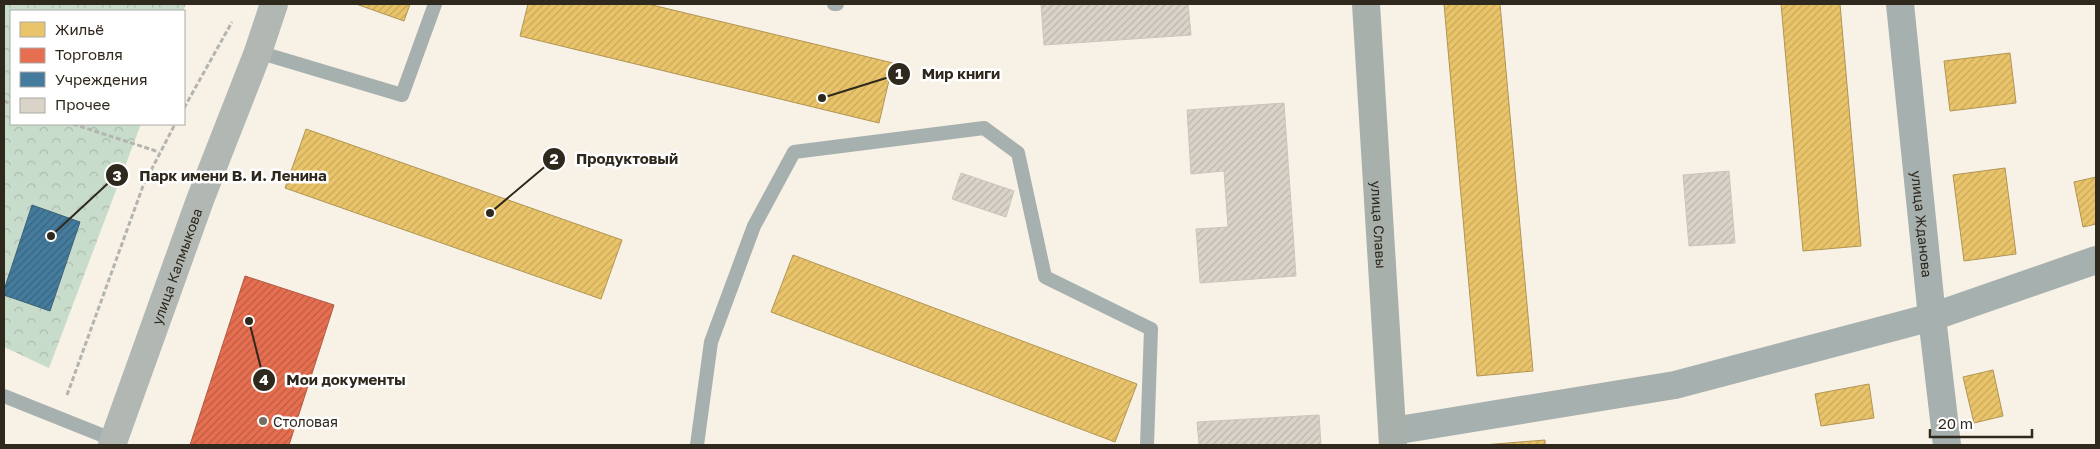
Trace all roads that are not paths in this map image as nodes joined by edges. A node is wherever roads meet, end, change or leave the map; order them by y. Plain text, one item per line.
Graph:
1 (274, 4) edge
2 (435, 4) edge
3 (1366, 4) edge
4 (1900, 4) edge
5 (258, 52) junction
6 (2096, 260) edge
7 (1932, 317) junction
8 (4, 396) edge
9 (1393, 438) edge
10 (113, 443) edge
11 (697, 445) edge
12 (1147, 445) edge
13 (1947, 445) edge

1 - 5 street, улица Калмыкова
2 - 5 lane
3 - 9 main road, улица Славы
4 - 7 street, улица Жданова
5 - 10 street, улица Калмыкова
6 - 7 street
7 - 9 street
7 - 13 street, улица Жданова
8 - 10 lane
11 - 12 lane

